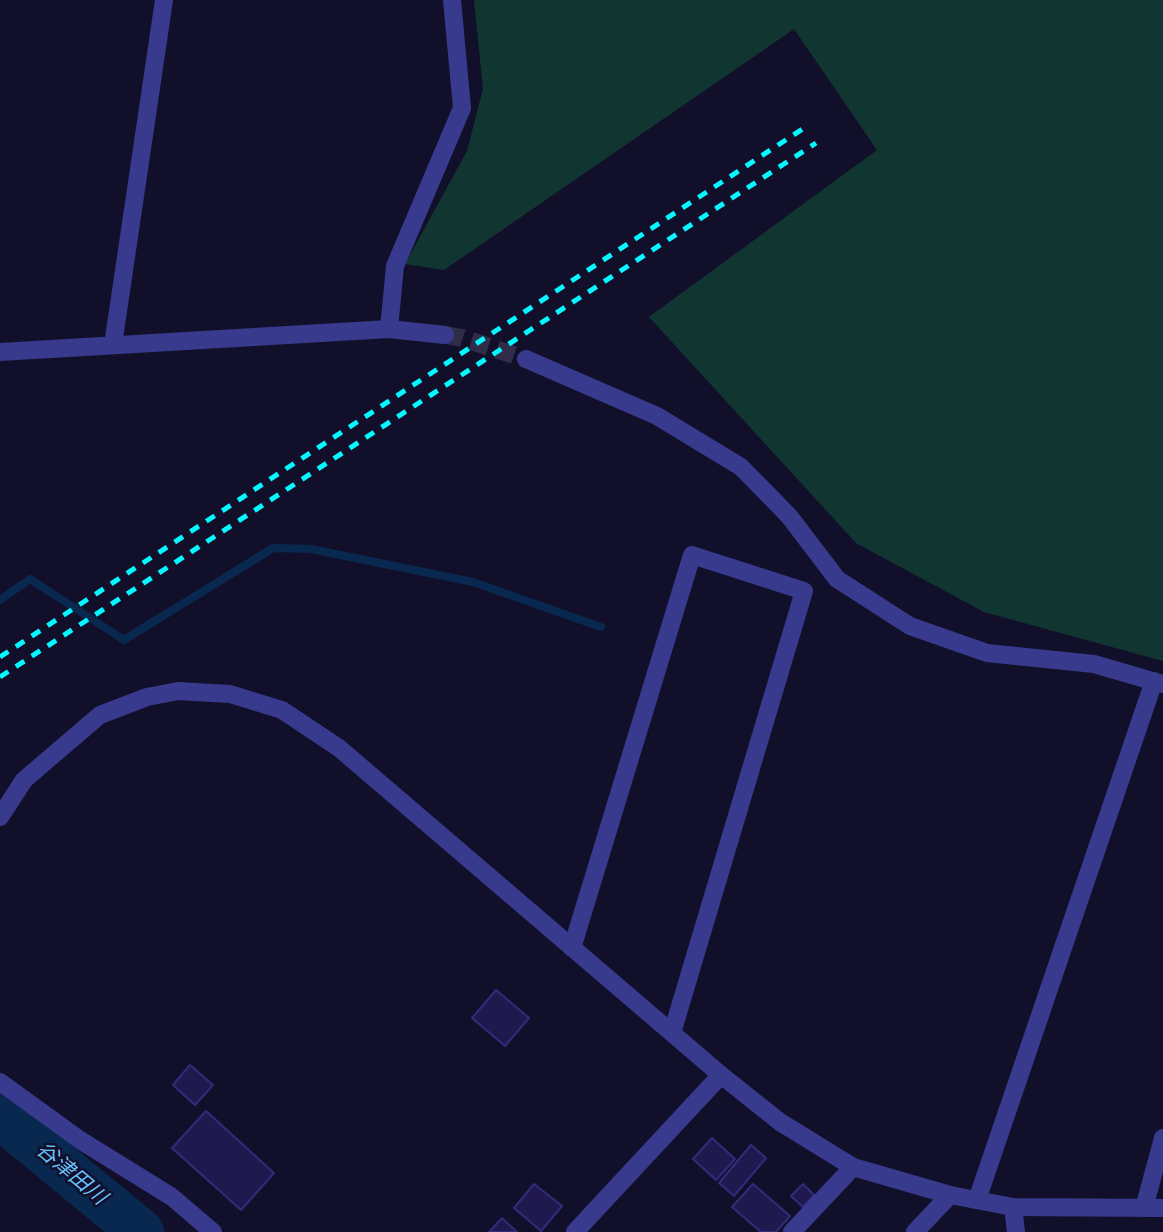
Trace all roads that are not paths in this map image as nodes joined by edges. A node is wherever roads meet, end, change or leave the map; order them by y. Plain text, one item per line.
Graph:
1 (164, 0) edge
2 (452, 0) edge
3 (389, 329) junction
4 (445, 335) tunnel mouth
5 (113, 345) junction
6 (0, 352) edge
7 (526, 359) tunnel mouth
8 (1158, 682) edge
9 (0, 817) edge
10 (572, 948) junction
11 (672, 1033) junction
12 (721, 1075) junction
13 (0, 1082) edge
14 (1163, 1138) edge
15 (853, 1167) junction
16 (950, 1195) junction
17 (977, 1200) junction
18 (1013, 1207) junction
19 (1144, 1208) junction
20 (1163, 1208) edge
21 (213, 1232) edge
22 (575, 1232) edge
23 (792, 1232) edge
24 (915, 1232) edge
25 (1016, 1232) edge

1 - 5 street
2 - 3 street
3 - 4 street
3 - 5 street
5 - 6 street
7 - 8 street
8 - 17 street
9 - 10 street
10 - 11 street
10 - 11 street
11 - 12 street
12 - 15 street
12 - 22 street
13 - 21 street
14 - 19 street
15 - 16 street
15 - 23 street
16 - 17 street
16 - 24 street
17 - 18 street
18 - 19 street
18 - 25 street
19 - 20 street

